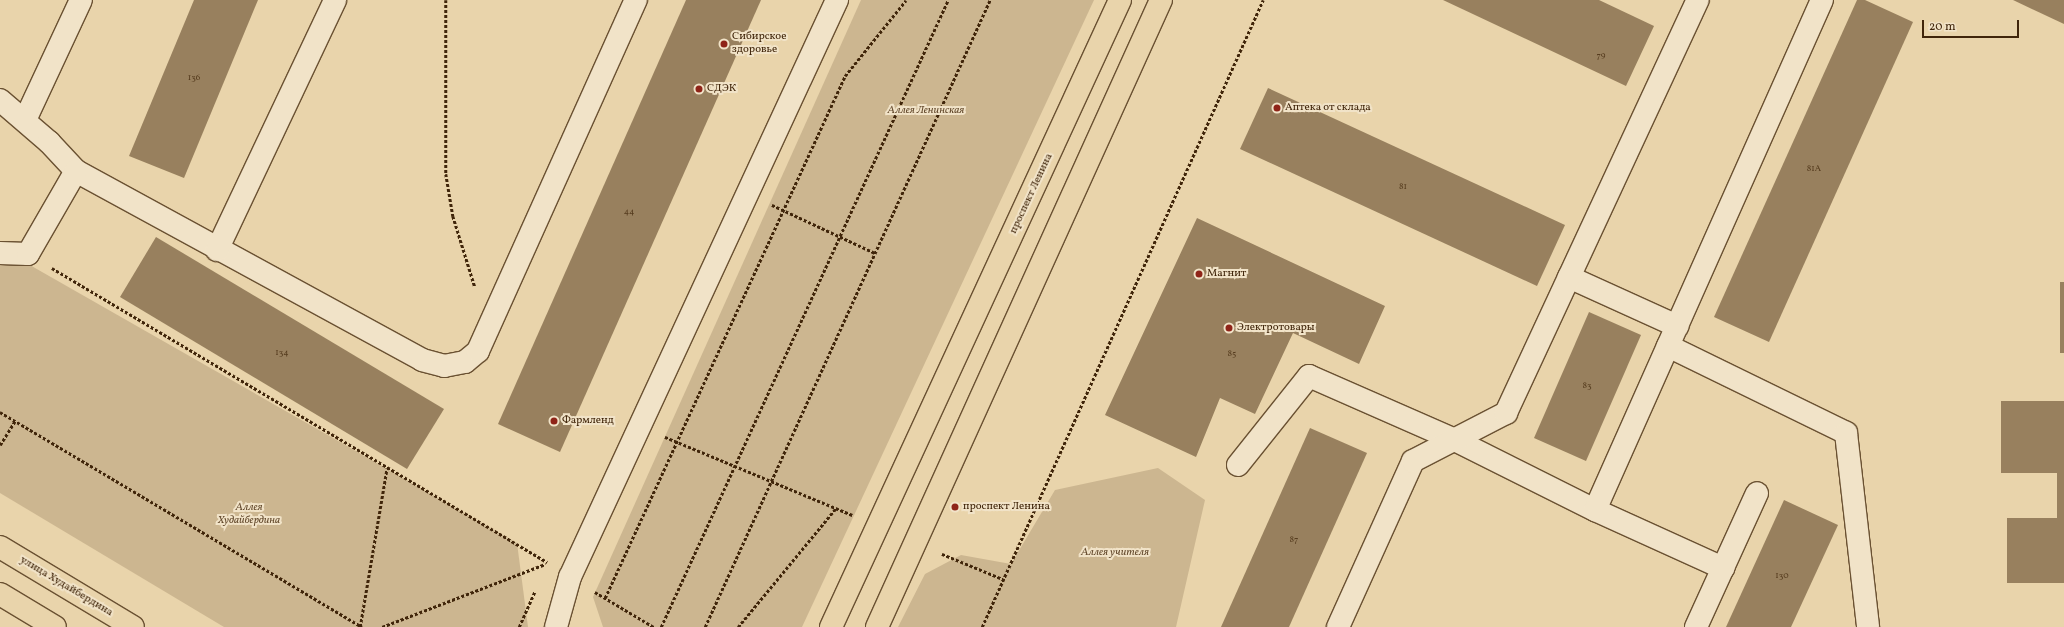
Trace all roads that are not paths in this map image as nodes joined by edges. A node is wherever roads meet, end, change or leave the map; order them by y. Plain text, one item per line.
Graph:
1 (81, 0) edge
2 (335, 0) edge
3 (636, 0) edge
4 (836, 0) edge
5 (1120, 0) edge
6 (1161, 0) edge
7 (1698, 0) edge
8 (1822, 0) edge
9 (0, 100) edge
10 (25, 120) junction
11 (76, 171) junction
12 (217, 250) junction
13 (0, 253) edge
14 (1569, 278) junction
15 (1673, 336) junction
16 (1455, 440) junction
17 (1238, 465) dead end
18 (1757, 493) dead end
19 (1595, 510) junction
20 (0, 547) edge
21 (1723, 568) junction
22 (0, 594) edge
23 (55, 627) edge
24 (132, 627) edge
25 (556, 627) edge
26 (831, 627) edge
27 (877, 627) edge
28 (1338, 627) edge
29 (1696, 627) edge
30 (1868, 627) edge

1 - 10 lane
2 - 12 lane
3 - 12 lane
4 - 25 lane
5 - 26 main road, проспект Ленина
6 - 27 main road
7 - 14 lane
8 - 15 lane
9 - 10 lane
10 - 11 lane
11 - 12 lane
11 - 13 lane
14 - 15 lane
14 - 16 lane
15 - 19 lane
15 - 30 lane
16 - 17 lane
16 - 19 lane
16 - 28 lane
18 - 21 lane
19 - 21 lane
20 - 24 main road, улица Худайбердина
21 - 29 lane
22 - 23 main road

